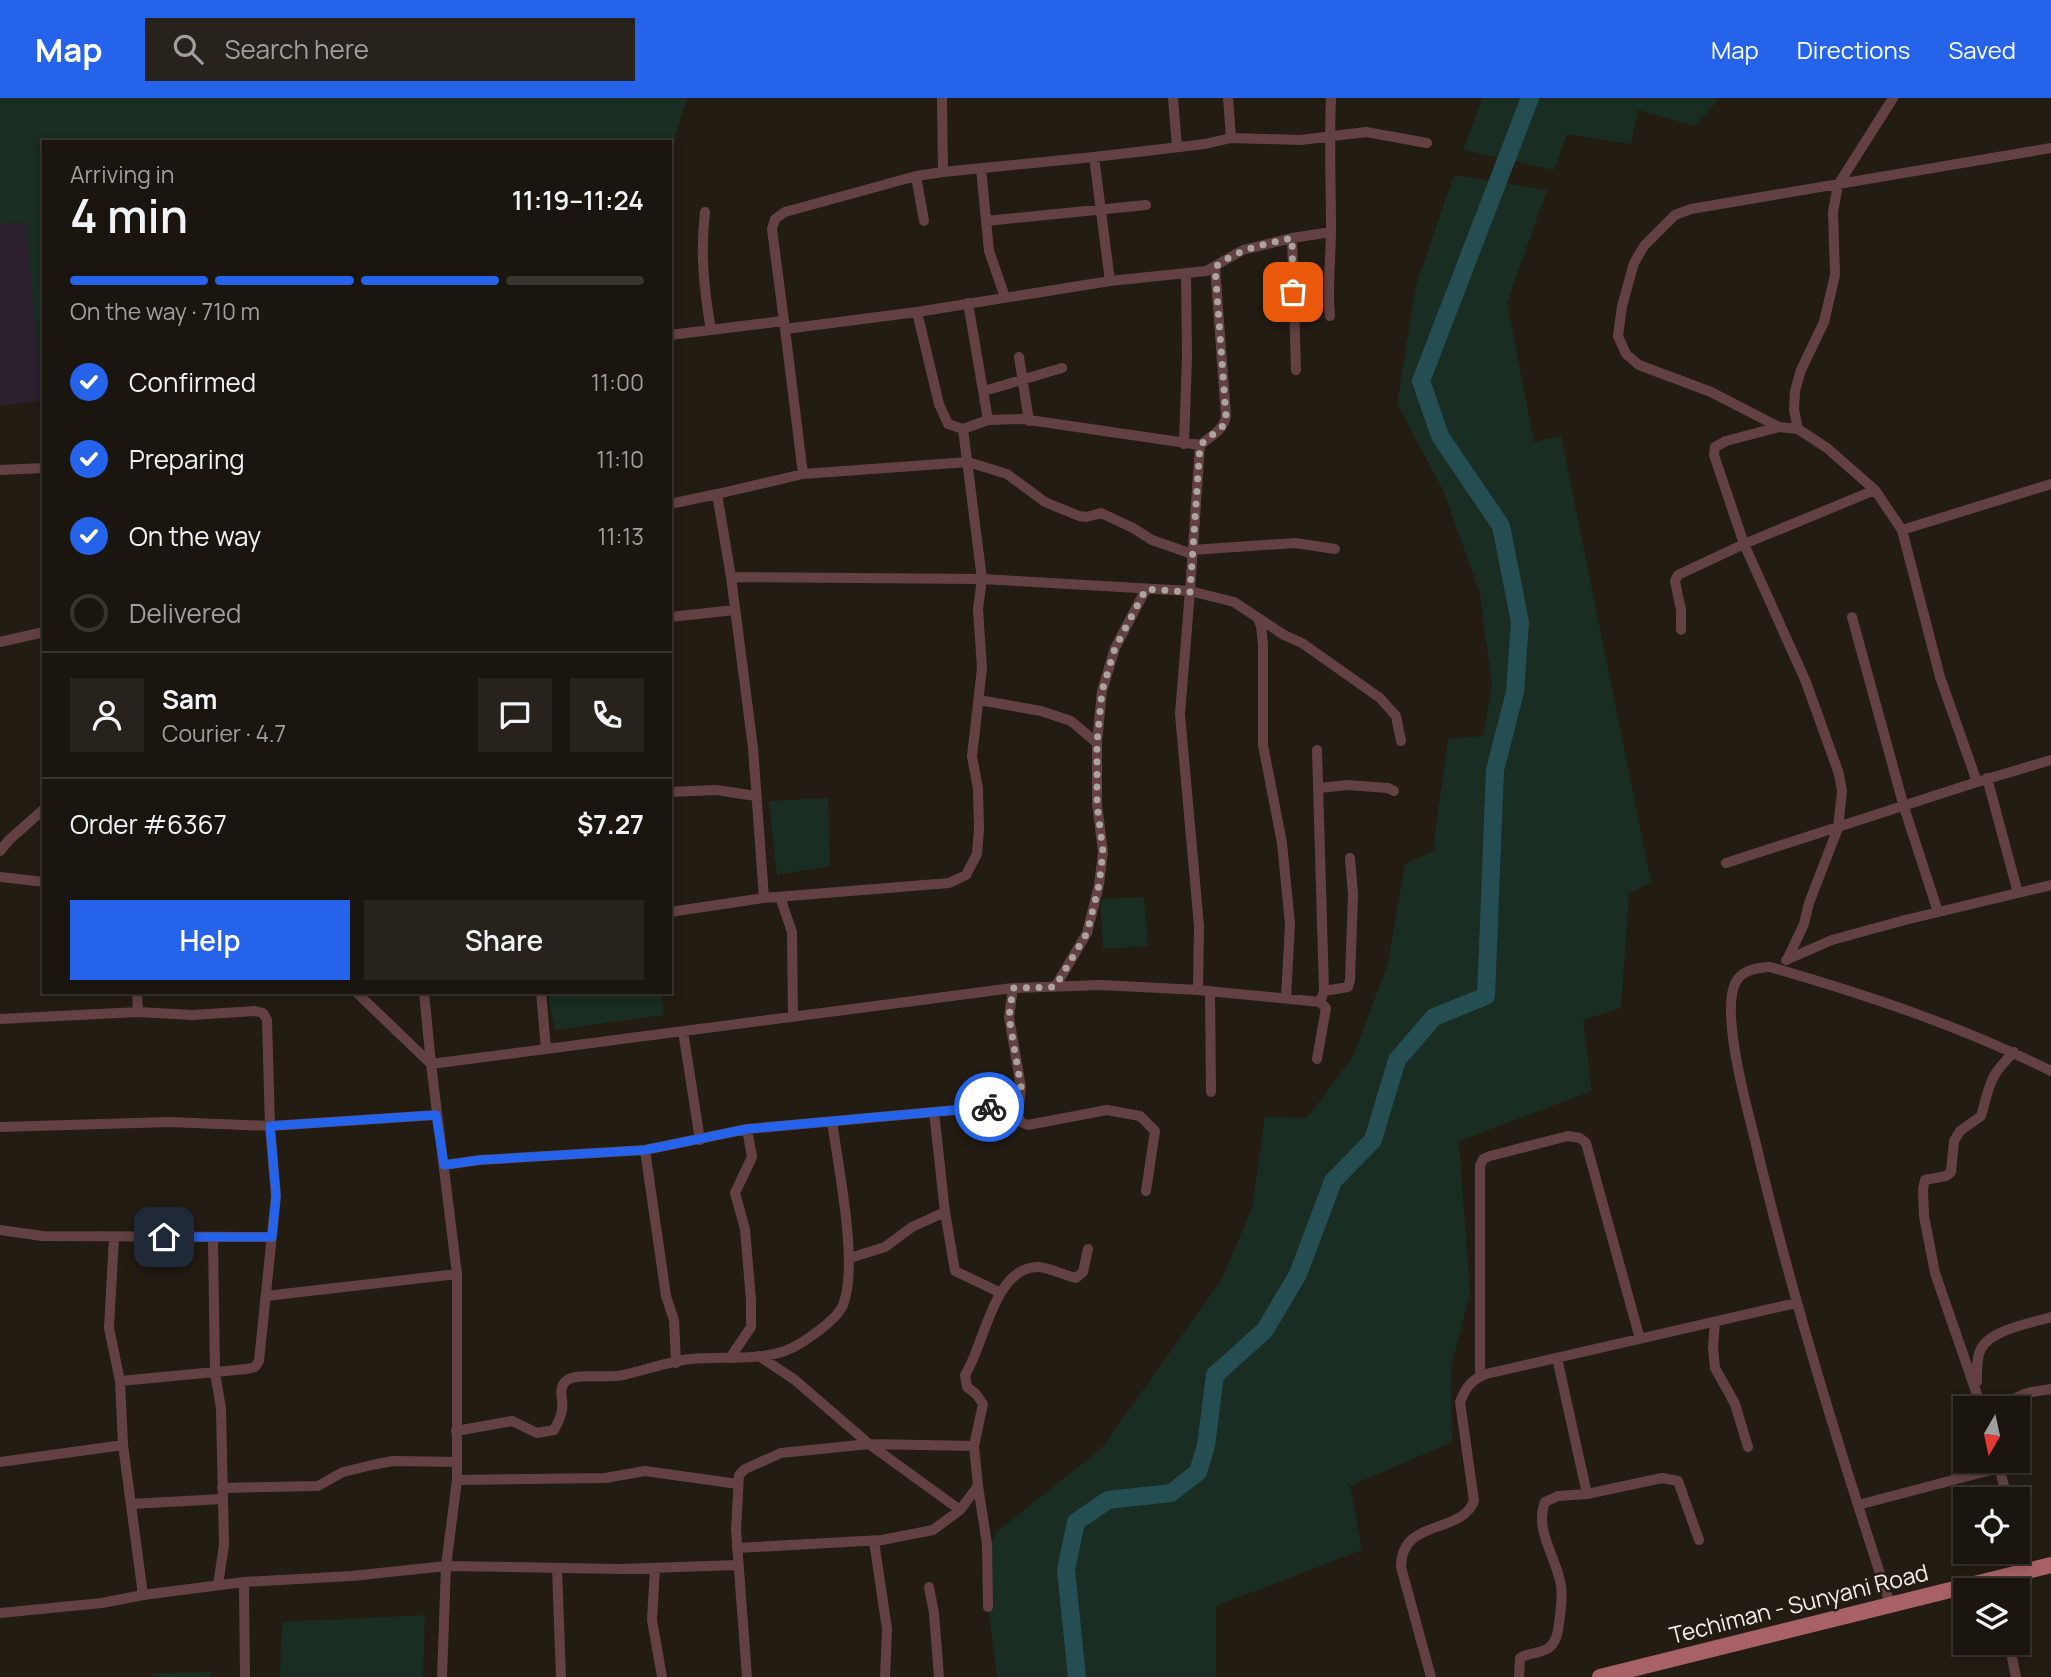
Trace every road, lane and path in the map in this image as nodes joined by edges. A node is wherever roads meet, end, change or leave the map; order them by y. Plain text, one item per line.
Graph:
1 (942, 98) edge
2 (1173, 98) edge
3 (1228, 98) edge
4 (1331, 98) edge
5 (1893, 98) edge
6 (1329, 135) junction
7 (1231, 138) junction
8 (1427, 143) dead end
9 (1177, 147) junction
10 (2051, 148) edge
11 (1094, 157) junction
12 (981, 169) junction
13 (943, 172) junction
14 (916, 176) junction
15 (1838, 185) junction
16 (1146, 205) dead end
17 (1101, 210) junction
18 (705, 212) dead end
19 (925, 221) dead end
20 (986, 221) junction
21 (1331, 232) junction
22 (1292, 238) junction
23 (1215, 267) junction
24 (1186, 273) junction
25 (1110, 281) junction
26 (1005, 297) junction
27 (968, 303) junction
28 (917, 312) junction
29 (1330, 316) dead end
30 (784, 325) junction
31 (711, 330) junction
32 (672, 335) edge
33 (1019, 357) dead end
34 (1062, 368) dead end
35 (1296, 370) dead end
36 (1023, 379) junction
37 (984, 391) junction
38 (988, 421) junction
39 (1029, 421) junction
40 (1779, 427) junction
41 (964, 429) junction
42 (1798, 429) junction
43 (1184, 443) junction
44 (1200, 445) junction
45 (968, 462) junction
46 (42, 468) edge
47 (0, 470) edge
48 (803, 474) junction
49 (2051, 484) edge
50 (1875, 490) junction
51 (717, 494) junction
52 (672, 504) edge
53 (1902, 530) junction
54 (1744, 544) junction
55 (1335, 549) dead end
56 (1192, 552) junction
57 (731, 577) junction
58 (982, 579) junction
59 (1146, 589) junction
60 (1190, 592) junction
61 (735, 610) junction
62 (672, 617) edge
63 (1257, 617) junction
64 (1852, 617) dead end
65 (1681, 630) dead end
66 (42, 632) edge
67 (0, 642) edge
68 (979, 700) junction
69 (1401, 741) dead end
70 (1097, 743) junction
71 (1317, 750) dead end
72 (2051, 760) edge
73 (1982, 780) junction
74 (1320, 788) junction
75 (1394, 791) dead end
76 (672, 792) edge
77 (756, 796) junction
78 (1904, 807) junction
79 (42, 811) edge
80 (1838, 828) junction
81 (0, 851) edge
82 (1350, 858) dead end
83 (1726, 863) dead end
84 (0, 877) edge
85 (42, 882) edge
86 (2051, 885) edge
87 (2018, 893) junction
88 (780, 897) junction
89 (764, 898) junction
90 (672, 912) edge
91 (1938, 912) junction
92 (1787, 960) junction
93 (1770, 967) junction
94 (1055, 987) junction
95 (1013, 988) junction
96 (1204, 991) junction
97 (137, 994) edge
98 (358, 994) edge
99 (424, 994) edge
100 (541, 994) edge
101 (1322, 997) junction
102 (1286, 998) junction
103 (138, 1013) junction
104 (793, 1017) junction
105 (0, 1019) edge
106 (683, 1031) junction
107 (546, 1049) junction
108 (2014, 1052) junction
109 (1317, 1059) dead end
110 (431, 1064) junction
111 (2051, 1071) edge
112 (1211, 1092) dead end
113 (1019, 1107) junction
114 (934, 1112) junction
115 (436, 1115) junction
116 (832, 1121) junction
117 (270, 1126) junction
118 (0, 1127) edge
119 (747, 1129) junction
120 (700, 1140) junction
121 (645, 1150) junction
122 (444, 1165) junction
123 (1146, 1191) dead end
124 (945, 1212) junction
125 (0, 1230) edge
126 (114, 1237) junction
127 (272, 1237) junction
128 (214, 1238) junction
129 (1088, 1249) dead end
130 (850, 1258) junction
131 (457, 1274) junction
132 (999, 1292) junction
133 (267, 1296) junction
134 (1797, 1303) junction
135 (2051, 1317) edge
136 (1715, 1322) junction
137 (1640, 1339) junction
138 (785, 1351) junction
139 (759, 1356) junction
140 (730, 1358) junction
141 (1557, 1358) junction
142 (676, 1363) junction
143 (778, 1371) junction
144 (215, 1373) junction
145 (1480, 1377) junction
146 (120, 1381) junction
147 (1976, 1388) junction
148 (2051, 1389) edge
149 (1978, 1396) edge
150 (2018, 1396) edge
151 (456, 1431) junction
152 (869, 1444) junction
153 (123, 1445) junction
154 (974, 1446) junction
155 (1748, 1447) dead end
156 (457, 1462) junction
157 (0, 1465) edge
158 (1966, 1474) edge
159 (457, 1480) junction
160 (738, 1484) junction
161 (978, 1486) junction
162 (222, 1494) junction
163 (1587, 1494) junction
164 (131, 1504) junction
165 (1858, 1505) junction
166 (960, 1510) junction
167 (1699, 1540) dead end
168 (874, 1541) junction
169 (737, 1548) junction
170 (2026, 1564) edge
171 (738, 1565) junction
172 (2051, 1565) edge
173 (446, 1566) junction
174 (557, 1567) junction
175 (655, 1568) junction
176 (2028, 1571) junction
177 (2012, 1578) edge
178 (244, 1582) junction
179 (218, 1585) junction
180 (929, 1587) dead end
181 (1953, 1593) edge
182 (144, 1595) junction
183 (1890, 1604) junction
184 (988, 1607) dead end
185 (0, 1613) edge
186 (2011, 1655) edge
187 (245, 1677) edge
188 (442, 1677) edge
189 (561, 1677) edge
190 (662, 1677) edge
191 (747, 1677) edge
192 (885, 1677) edge
193 (939, 1677) edge
194 (1431, 1677) edge
195 (1518, 1677) edge
196 (1600, 1677) edge
197 (2016, 1677) edge

1 - 13 street
2 - 9 street
3 - 7 street
4 - 6 street
5 - 15 street
6 - 7 street
6 - 8 street
6 - 21 street
7 - 9 street
9 - 11 street
10 - 15 street
11 - 12 street
11 - 17 street
12 - 13 street
12 - 20 street
13 - 14 street
14 - 19 street
14 - 30 street
15 - 40 street
15 - 42 street
16 - 17 street
17 - 20 street
17 - 25 street
18 - 31 street
20 - 26 street
21 - 22 street
21 - 29 street
22 - 23 street
22 - 35 street
23 - 24 street
23 - 44 street
24 - 25 street
24 - 43 street
25 - 26 street
26 - 27 street
27 - 28 street
27 - 37 street
28 - 30 street
28 - 41 street
30 - 31 street
30 - 48 street
31 - 32 street
33 - 36 street
34 - 36 street
36 - 37 street
36 - 39 street
37 - 38 street
38 - 39 street
38 - 41 street
39 - 43 street
40 - 42 street
40 - 54 street
41 - 45 street
42 - 50 street
43 - 44 street
44 - 56 street
45 - 48 street
45 - 56 street
45 - 58 street
46 - 47 street
48 - 51 street
49 - 53 street
50 - 53 street
50 - 54 street
51 - 52 street
51 - 57 street
53 - 73 street
54 - 65 street
54 - 80 street
55 - 56 street
56 - 60 street
57 - 58 street
57 - 61 street
58 - 59 street
58 - 68 street
59 - 60 street
59 - 70 street
60 - 63 street
60 - 96 street
61 - 62 street
61 - 77 street
63 - 69 street
63 - 102 street
64 - 78 street
66 - 67 street
68 - 70 street
68 - 88 street
70 - 94 street
71 - 74 street
72 - 73 street
73 - 78 street
73 - 87 street
74 - 75 street
74 - 101 street
76 - 77 street
77 - 89 street
78 - 80 street
78 - 91 street
79 - 81 street
80 - 83 street
80 - 92 street
82 - 101 street
84 - 85 street
86 - 87 street
87 - 91 street
88 - 89 street
88 - 104 street
89 - 90 street
91 - 92 street
92 - 93 street
93 - 108 street
93 - 134 street
94 - 95 street
94 - 96 street
95 - 104 street
95 - 113 street
96 - 102 street
96 - 112 street
97 - 103 street
98 - 110 street
99 - 110 street
100 - 107 street
101 - 102 street
101 - 109 street
103 - 105 street
103 - 117 street
104 - 106 street
106 - 107 street
106 - 120 street
107 - 110 street
108 - 111 street
108 - 147 street
110 - 115 street
113 - 114 street
113 - 123 street
114 - 116 street
114 - 124 street
115 - 117 street
115 - 122 street
116 - 119 street
116 - 130 street
117 - 118 street
117 - 127 street
119 - 120 street
119 - 140 street
120 - 121 street
121 - 122 street
121 - 142 street
122 - 131 street
124 - 130 street
124 - 132 street
125 - 126 street
126 - 128 street
126 - 146 street
127 - 128 street
127 - 133 street
128 - 144 street
129 - 132 street
130 - 138 street
131 - 133 street
131 - 151 street
132 - 154 street
133 - 144 street
134 - 136 street
134 - 165 street
135 - 147 street
136 - 137 street
136 - 155 street
137 - 141 street
137 - 145 street
138 - 139 street
138 - 143 street
139 - 140 street
139 - 143 street
140 - 142 street
141 - 145 street
141 - 163 street
142 - 151 street
143 - 152 street
144 - 146 street
144 - 162 street
145 - 194 street
146 - 153 street
147 - 149 street
148 - 150 street
151 - 156 street
152 - 154 street
152 - 160 street
152 - 166 street
153 - 157 street
153 - 164 street
154 - 161 street
156 - 159 street
156 - 162 street
158 - 165 street
159 - 160 street
159 - 173 street
160 - 169 street
161 - 166 street
161 - 184 street
162 - 164 street
162 - 179 street
163 - 167 street
163 - 195 street
164 - 182 street
165 - 183 street
166 - 168 street
168 - 169 street
168 - 192 street
169 - 171 street
170 - 176 street
171 - 175 street
171 - 191 street
172 - 176 main road, Techiman - Sunyani Road
173 - 174 street
173 - 178 street
173 - 188 street
174 - 175 street
174 - 189 street
175 - 190 street
176 - 177 main road, Techiman - Sunyani Road
178 - 179 street
178 - 187 street
179 - 182 street
180 - 193 street
181 - 183 main road, Techiman - Sunyani Road
182 - 185 street
183 - 196 main road, Techiman - Sunyani Road
186 - 197 street

